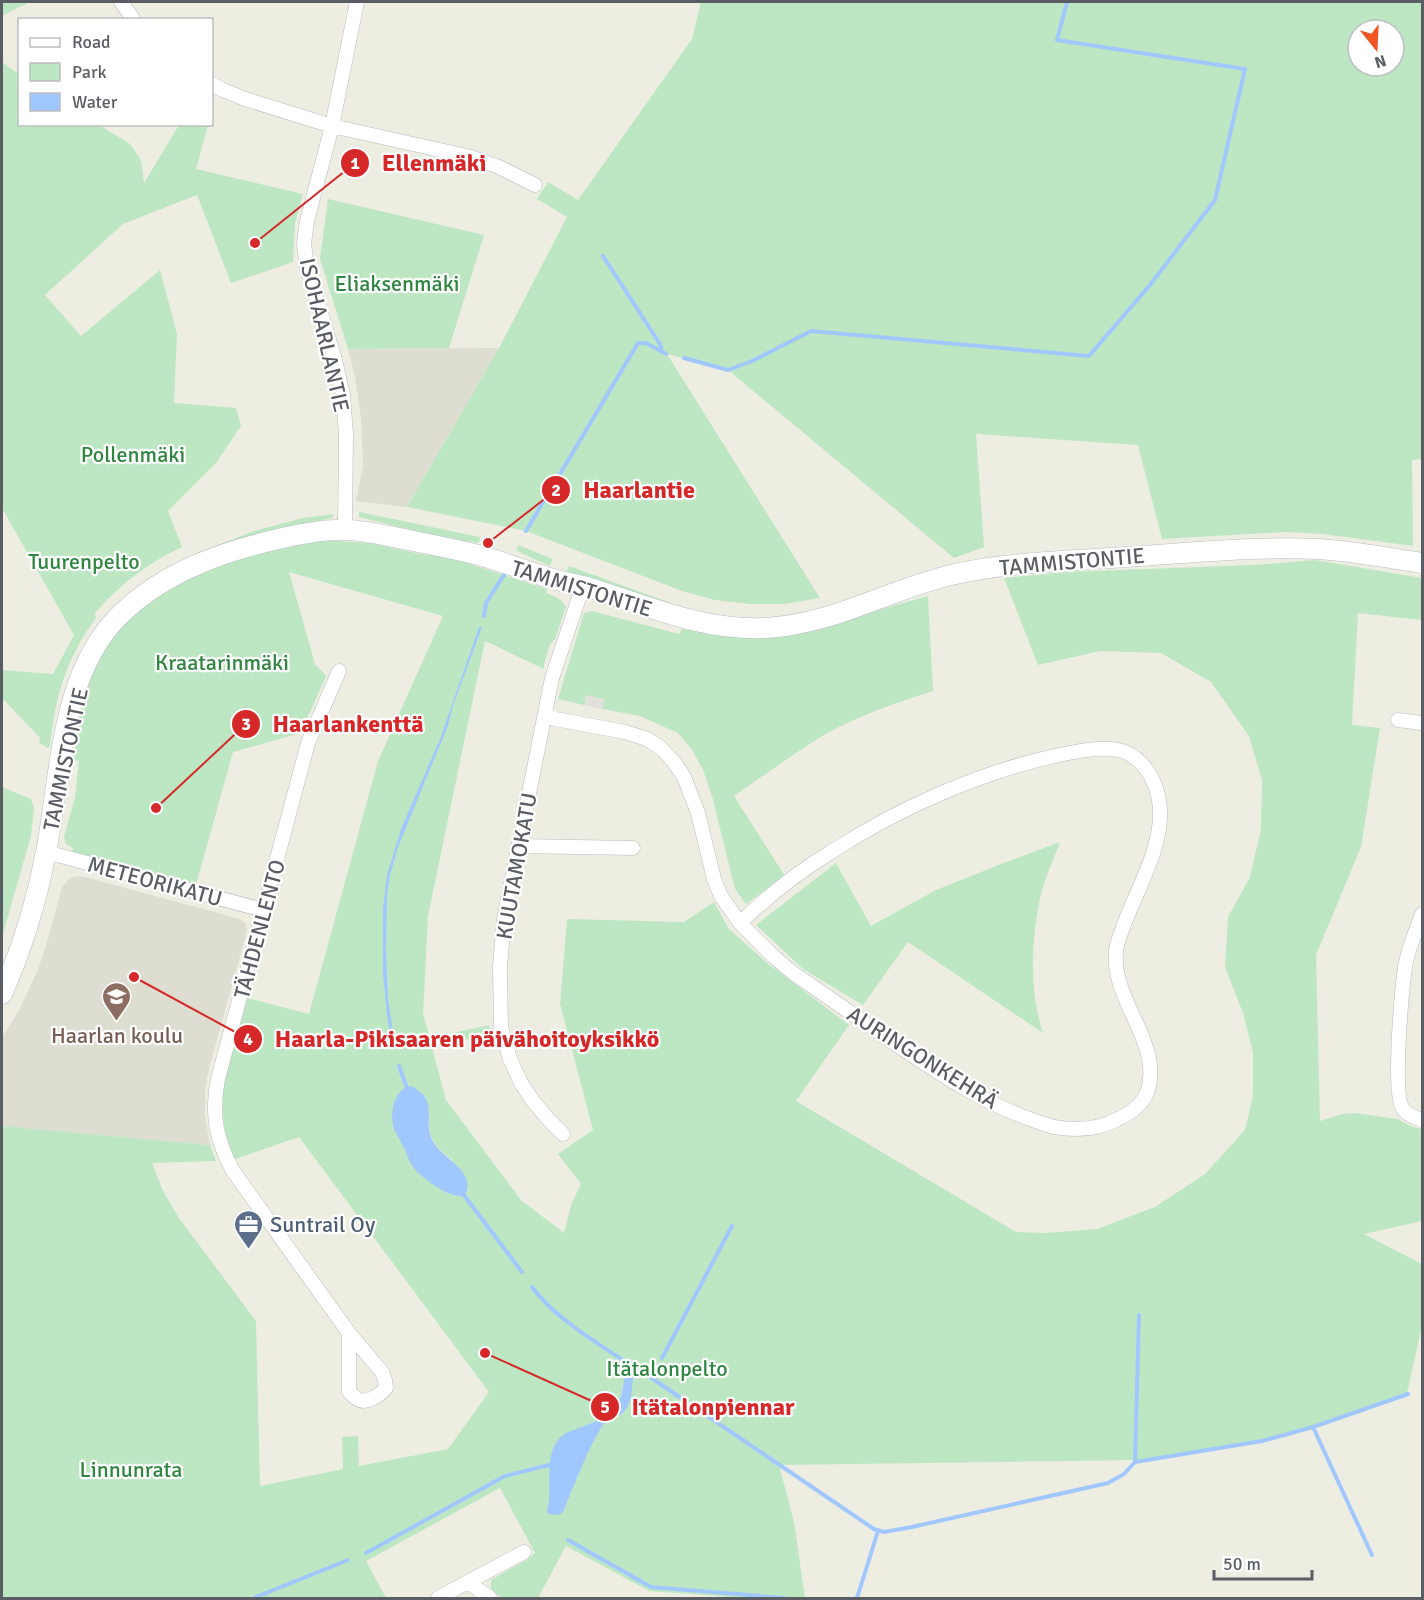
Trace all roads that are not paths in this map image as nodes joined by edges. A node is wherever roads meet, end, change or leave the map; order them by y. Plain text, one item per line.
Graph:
1 (121, 2) edge
2 (357, 2) edge
3 (133, 18) edge
4 (213, 84) edge
5 (332, 126) junction
6 (535, 185) dead end
7 (345, 530) junction
8 (1422, 563) edge
9 (583, 586) junction
10 (339, 671) dead end
11 (545, 717) junction
12 (1398, 720) dead end
13 (1422, 723) edge
14 (518, 846) junction
15 (633, 848) dead end
16 (46, 852) junction
17 (263, 910) junction
18 (1422, 914) edge
19 (740, 923) junction
20 (2, 994) edge
21 (1422, 1120) edge
22 (562, 1134) dead end
23 (349, 1333) junction
24 (524, 1552) dead end
25 (468, 1582) junction
26 (438, 1599) edge
27 (490, 1599) edge

1 - 3 street
2 - 5 street, ISOHAARLANTIE
4 - 5 street
5 - 6 street
5 - 7 street, ISOHAARLANTIE
7 - 9 street, TAMMISTONTIE
7 - 16 street, TAMMISTONTIE
8 - 9 street, TAMMISTONTIE
9 - 11 street, KUUTAMOKATU
10 - 17 street, TÄHDENLENTO
11 - 14 street, KUUTAMOKATU
11 - 19 street, AURINGONKEHRÄ
12 - 13 street
14 - 15 street
14 - 22 street, KUUTAMOKATU
16 - 17 street, METEORIKATU
16 - 20 street, TAMMISTONTIE
17 - 23 street, TÄHDENLENTO
18 - 21 street
19 - 19 street, AURINGONKEHRÄ
23 - 23 street, TÄHDENLENTO
24 - 25 street
25 - 26 street
25 - 27 street

